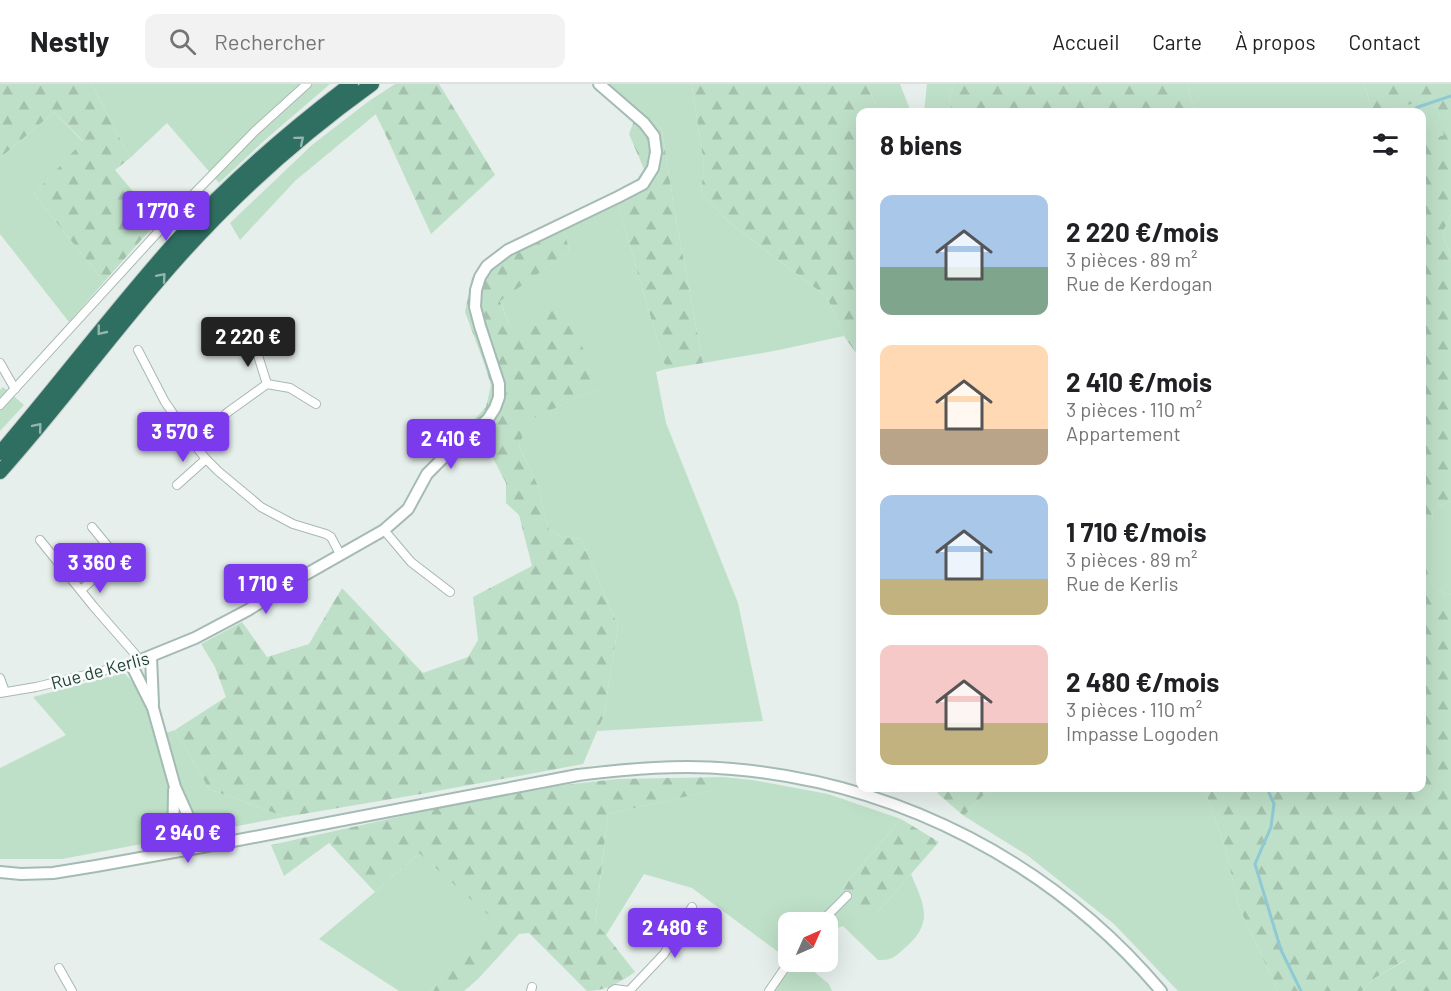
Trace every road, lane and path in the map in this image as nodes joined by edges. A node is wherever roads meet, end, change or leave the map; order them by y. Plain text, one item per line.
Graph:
1 (307, 84) edge
2 (351, 84) edge
3 (372, 84) edge
4 (598, 84) edge
5 (254, 343) dead end
6 (138, 350) dead end
7 (0, 363) edge
8 (267, 384) junction
9 (15, 389) junction
10 (316, 404) dead end
11 (0, 405) edge
12 (194, 444) junction
13 (0, 453) edge
14 (206, 459) junction
15 (0, 472) edge
16 (177, 485) dead end
17 (92, 527) dead end
18 (384, 530) junction
19 (40, 540) dead end
20 (340, 554) junction
21 (81, 590) junction
22 (450, 592) dead end
23 (151, 657) junction
24 (135, 663) junction
25 (0, 678) edge
26 (2, 693) edge
27 (153, 708) junction
28 (175, 787) junction
29 (856, 791) edge
30 (859, 792) edge
31 (202, 847) junction
32 (173, 852) junction
33 (0, 872) edge
34 (847, 896) dead end
35 (692, 907) dead end
36 (831, 912) edge
37 (59, 968) dead end
38 (782, 972) edge
39 (72, 991) edge
40 (612, 991) edge
41 (629, 991) edge
42 (769, 991) edge
43 (1161, 991) edge

1 - 9 street
2 -> 13 highway
15 -> 3 highway
4 - 18 main road, Rue de Kerlis
5 - 8 street
6 - 12 street
7 - 9 street
8 - 10 street
8 - 12 street
9 - 11 street
12 - 14 street
14 - 16 street
14 - 20 street
17 - 21 street
18 - 20 main road, Rue de Kerlis
18 - 22 street
19 - 21 street
20 - 23 main road, Rue de Kerlis
21 - 24 street
23 - 24 main road, Rue de Kerlis
23 - 27 main road
24 - 26 street, Rue de Kerlis
24 - 27 main road
25 - 26 street
27 - 28 main road
28 - 31 main road
28 - 32 main road
29 - 31 main road
30 - 43 main road
31 - 32 main road
32 - 33 main road
34 - 36 street
35 - 41 street
37 - 39 street
38 - 42 street
40 - 41 street

